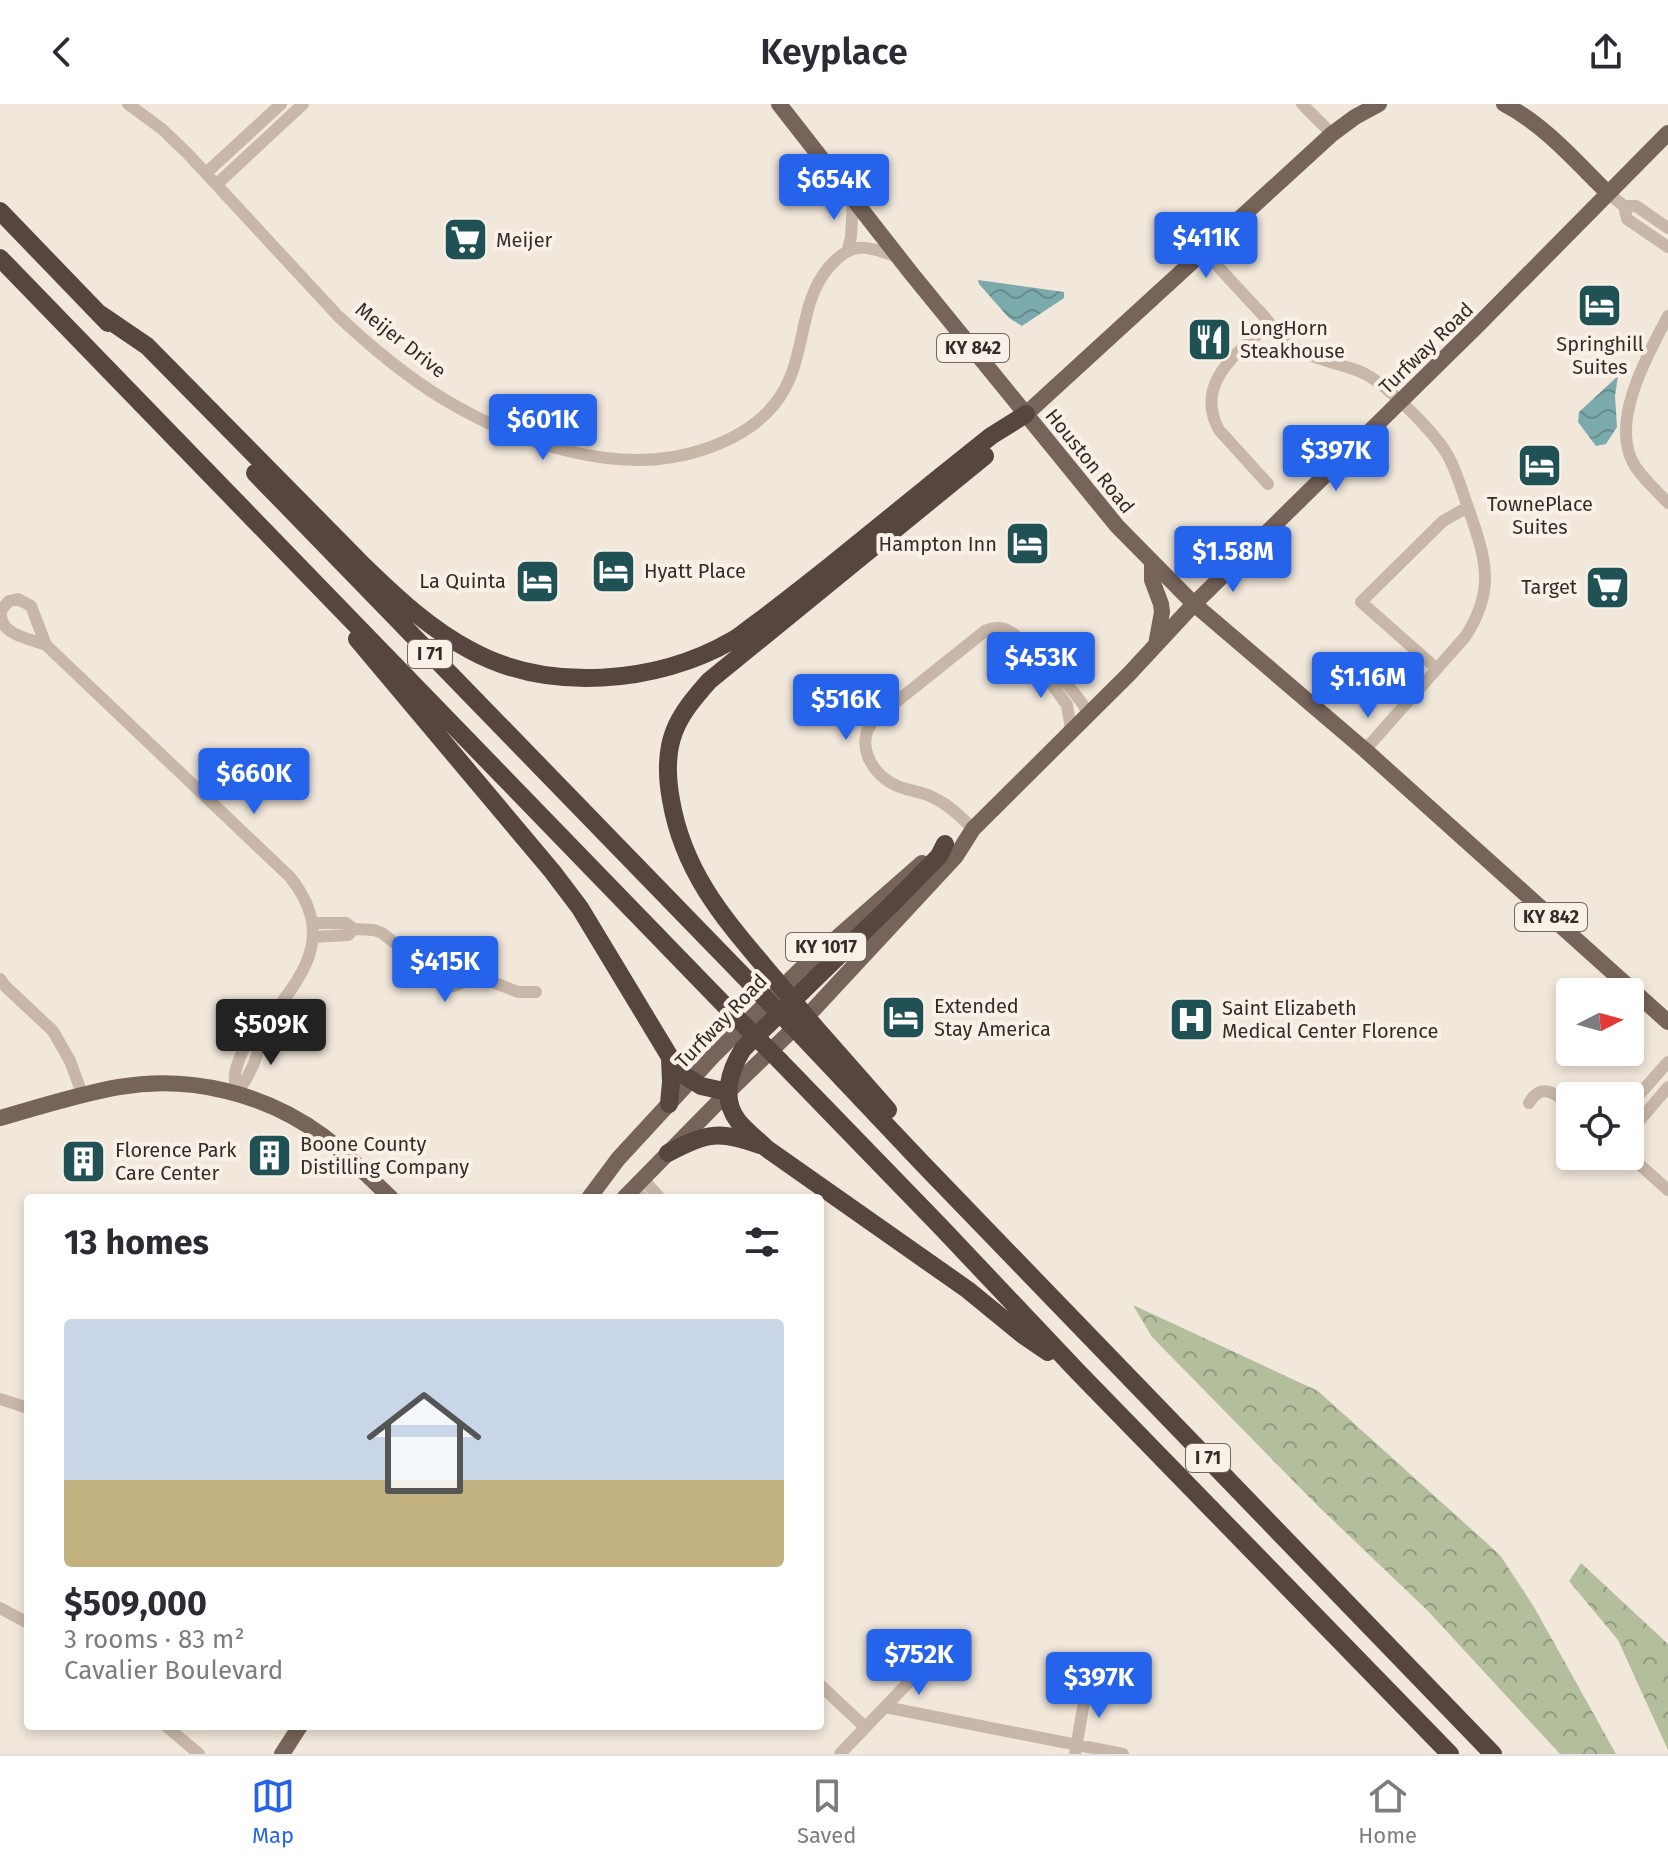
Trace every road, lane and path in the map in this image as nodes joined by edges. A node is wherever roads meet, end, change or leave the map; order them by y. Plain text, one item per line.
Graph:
1 (128, 104) edge
2 (281, 104) edge
3 (303, 104) edge
4 (779, 104) edge
5 (1302, 104) edge
6 (1379, 104) edge
7 (1504, 104) edge
8 (1668, 133) edge
9 (1332, 134) junction
10 (206, 173) junction
11 (217, 184) junction
12 (1608, 193) junction
13 (853, 199) junction
14 (1624, 206) junction
15 (0, 211) edge
16 (1668, 228) edge
17 (1668, 247) edge
18 (848, 249) junction
19 (1204, 251) junction
20 (898, 257) junction
21 (0, 258) edge
22 (100, 314) junction
23 (1668, 316) edge
24 (1270, 323) junction
25 (1400, 402) junction
26 (1026, 414) junction
27 (1268, 484) dead end
28 (1668, 503) edge
29 (1468, 507) junction
30 (1152, 563) junction
31 (332, 599) junction
32 (1194, 604) junction
33 (46, 645) dead end
34 (1156, 645) junction
35 (1040, 661) junction
36 (1437, 669) junction
37 (1089, 713) junction
38 (1071, 730) junction
39 (1365, 750) junction
40 (973, 829) junction
41 (945, 844) junction
42 (313, 930) junction
43 (0, 979) edge
44 (536, 992) dead end
45 (1668, 1022) edge
46 (808, 1031) junction
47 (670, 1056) junction
48 (1668, 1062) edge
49 (691, 1081) junction
50 (1668, 1087) edge
51 (1644, 1089) edge
52 (728, 1092) junction
53 (237, 1093) junction
54 (1556, 1094) edge
55 (83, 1096) junction
56 (1529, 1103) dead end
57 (669, 1104) junction
58 (1644, 1115) edge
59 (0, 1118) edge
60 (766, 1148) junction
61 (668, 1153) junction
62 (1644, 1169) edge
63 (1668, 1190) edge
64 (636, 1191) edge
65 (387, 1194) edge
66 (592, 1194) edge
67 (1078, 1372) junction
68 (0, 1399) edge
69 (24, 1407) edge
70 (0, 1608) edge
71 (24, 1621) edge
72 (928, 1662) dead end
73 (1088, 1679) dead end
74 (824, 1689) edge
75 (885, 1707) junction
76 (865, 1727) junction
77 (171, 1730) edge
78 (297, 1730) edge
79 (1076, 1750) edge
80 (199, 1754) edge
81 (282, 1754) edge
82 (840, 1754) edge
83 (1123, 1754) edge
84 (1450, 1754) edge
85 (1493, 1754) edge

1 - 10 street, Meijer Drive
2 - 10 street
3 - 11 street
4 - 13 main road, Houston Road / KY 842
5 - 9 street
6 - 9 main road
7 - 12 main road
8 - 12 main road, Turfway Road
9 - 19 main road
10 - 11 street, Meijer Drive
11 - 18 street, Meijer Drive
12 - 14 street
12 - 25 main road, Turfway Road / KY 1017
13 - 18 street
13 - 20 main road, Houston Road / KY 842
14 - 16 street
14 - 17 street
15 - 22 highway, I 71
18 - 20 street
19 - 24 street
19 - 26 main road
20 - 26 main road, Houston Road / KY 842
21 - 31 highway, I 71
22 - 26 highway
22 - 46 highway, I 71, bridge
23 - 28 street
24 - 25 street
24 - 27 street
25 - 29 street
25 - 32 main road, Turfway Road / KY 1017
26 - 30 main road, Houston Road / KY 842
26 - 46 highway, bridge
29 - 36 street
29 - 36 street
30 - 32 main road, Houston Road / KY 842
30 - 34 main road
31 - 47 highway
31 - 67 highway, I 71, bridge
32 - 34 main road, Turfway Road / KY 1017
32 - 39 main road, Houston Road / KY 842
33 - 42 street
34 - 37 main road, Turfway Road / KY 1017
35 - 37 street
35 - 38 street
35 - 40 street
36 - 39 street
37 - 38 main road, Turfway Road / KY 1017
38 - 40 main road, Turfway Road / KY 1017
39 - 45 main road, Houston Road / KY 842
40 - 41 main road, Turfway Road / KY 1017
40 - 52 main road, Turfway Road / KY 1017
41 - 49 main road, Turfway Road / KY 1017
41 - 52 highway
42 - 44 street
42 - 53 street
43 - 55 street
46 - 85 highway, I 71
47 - 49 highway
47 - 57 highway
48 - 51 street
49 - 52 highway
49 - 57 main road, Turfway Road / KY 1017
50 - 58 street
52 - 60 highway
52 - 61 main road, Turfway Road / KY 1017
53 - 55 main road
53 - 65 main road
54 - 56 street
55 - 59 main road
57 - 66 main road, Turfway Road / KY 1017
60 - 61 highway
60 - 67 highway
61 - 64 main road, Turfway Road / KY 1017
62 - 63 street
67 - 84 highway, I 71
68 - 69 street
70 - 71 street
72 - 75 street
73 - 79 street
74 - 76 street
75 - 76 street
75 - 79 street
76 - 82 street
77 - 80 street
78 - 81 main road
79 - 83 street

